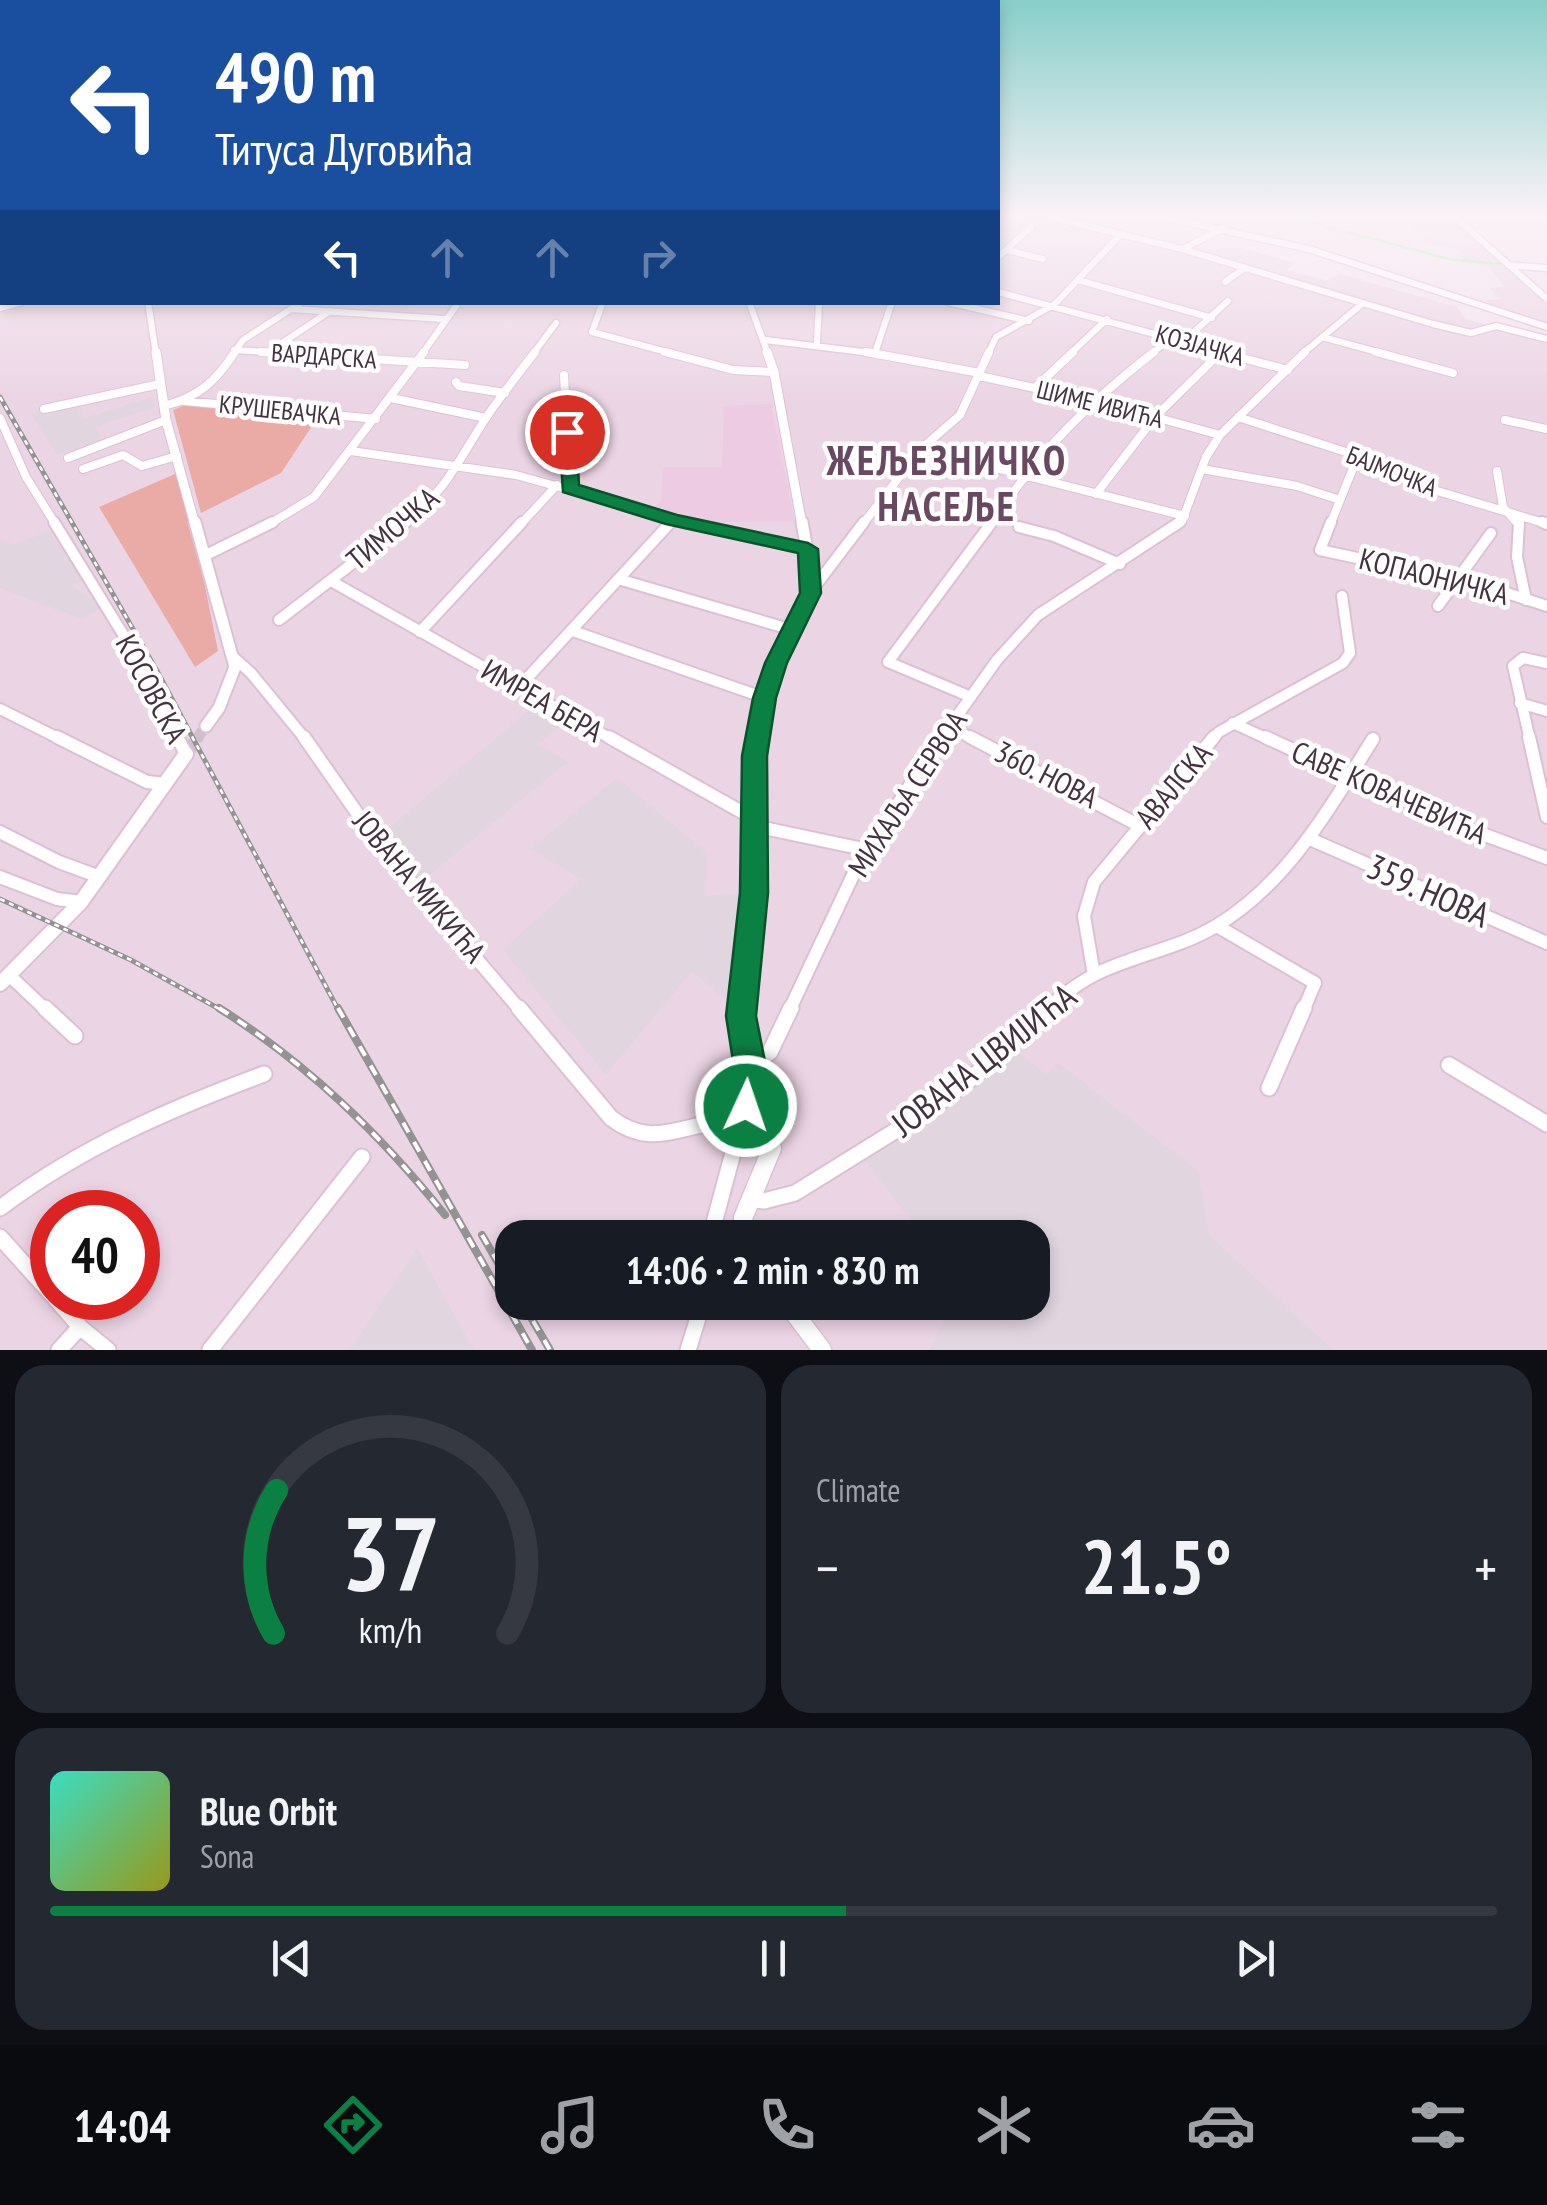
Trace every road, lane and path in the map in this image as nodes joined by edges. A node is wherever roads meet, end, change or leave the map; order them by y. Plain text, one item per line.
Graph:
1 (1078, 280) joint
2 (1229, 280) edge
3 (1280, 280) edge
4 (1411, 280) edge
5 (1524, 280) edge
6 (1226, 282) dead end
7 (1000, 292) edge
8 (1547, 299) edge
9 (1228, 301) dead end
10 (1055, 304) junction
11 (1362, 304) junction
12 (148, 305) edge
13 (297, 305) edge
14 (456, 305) edge
15 (602, 305) edge
16 (750, 305) edge
17 (819, 305) edge
18 (891, 305) edge
19 (960, 305) edge
20 (291, 309) junction
21 (330, 311) junction
22 (1212, 318) junction
23 (1107, 319) junction
24 (444, 320) junction
25 (1030, 322) junction
26 (556, 323) dead end
27 (1547, 327) edge
28 (1173, 337) junction
29 (1322, 337) junction
30 (1547, 339) edge
31 (765, 340) junction
32 (1184, 341) junction
33 (817, 343) junction
34 (234, 350) junction
35 (270, 351) junction
36 (1222, 351) junction
37 (875, 353) junction
38 (414, 363) junction
39 (465, 365) dead end
40 (1288, 370) junction
41 (774, 372) junction
42 (1453, 373) dead end
43 (564, 375) dead end
44 (979, 375) junction
45 (456, 382) dead end
46 (160, 384) junction
47 (1036, 388) junction
48 (505, 393) junction
49 (392, 398) junction
50 (1092, 400) junction
51 (184, 401) junction
52 (164, 406) junction
53 (44, 410) dead end
54 (1155, 417) junction
55 (1238, 417) junction
56 (0, 418) edge
57 (486, 418) junction
58 (166, 420) junction
59 (376, 420) junction
60 (1505, 420) dead end
61 (1547, 429) edge
62 (1220, 435) junction
63 (921, 449) junction
64 (350, 451) junction
65 (177, 456) junction
66 (1358, 456) junction
67 (68, 458) dead end
68 (461, 464) junction
69 (1202, 469) junction
70 (83, 470) dead end
71 (1497, 471) dead end
72 (1024, 474) junction
73 (557, 485) junction
74 (570, 488) junction
75 (1096, 494) junction
76 (1340, 500) junction
77 (1506, 511) junction
78 (1184, 516) junction
79 (672, 520) junction
80 (1547, 524) edge
81 (1019, 527) dead end
82 (1491, 533) dead end
83 (808, 549) junction
84 (206, 555) junction
85 (1120, 564) junction
86 (618, 579) junction
87 (331, 581) junction
88 (1453, 581) junction
89 (810, 593) junction
90 (1342, 596) dead end
91 (1526, 600) junction
92 (1438, 606) dead end
93 (1547, 606) edge
94 (279, 620) dead end
95 (792, 630) junction
96 (573, 631) junction
97 (420, 632) junction
98 (232, 656) junction
99 (1547, 662) edge
100 (251, 673) junction
101 (231, 681) junction
102 (519, 688) junction
103 (971, 697) junction
104 (764, 698) junction
105 (1520, 703) junction
106 (0, 709) edge
107 (1547, 711) edge
108 (1233, 723) junction
109 (206, 726) tunnel mouth
110 (950, 727) junction
111 (1373, 739) dead end
112 (186, 754) joint
113 (1348, 777) junction
114 (1543, 782) edge
115 (167, 784) junction
116 (1547, 817) edge
117 (754, 823) junction
118 (1140, 826) junction
119 (0, 832) edge
120 (1310, 839) junction
121 (868, 850) junction
122 (1547, 858) edge
123 (100, 877) junction
124 (0, 878) edge
125 (81, 902) junction
126 (1217, 926) junction
127 (1547, 943) edge
128 (1094, 975) junction
129 (5, 980) edge
130 (74, 1036) dead end
131 (1449, 1065) dead end
132 (750, 1067) junction
133 (264, 1074) dead end
134 (1269, 1088) dead end
135 (741, 1123) junction
136 (1547, 1124) edge
137 (362, 1157) dead end
138 (750, 1198) junction
139 (0, 1208) edge
140 (715, 1220) edge
141 (743, 1220) edge
142 (0, 1237) edge
143 (30, 1270) edge
144 (74, 1320) edge
145 (697, 1320) edge
146 (800, 1320) edge
147 (80, 1327) junction
148 (59, 1350) edge
149 (108, 1350) edge
150 (210, 1350) edge
151 (688, 1350) edge
152 (822, 1350) edge

1 - 10 street
1 - 22 street
2 - 6 street
3 - 11 street
4 - 27 street
5 - 8 street
7 - 10 street, КОЗЈАЧКА
9 - 22 street
10 - 23 street, КОЗЈАЧКА
10 - 25 street
11 - 29 street
11 - 30 street
12 - 46 street
13 - 20 street
14 - 24 street
15 - 41 street
16 - 31 street
17 - 33 street
18 - 37 street
19 - 25 street
20 - 21 street
20 - 34 street
21 - 24 street
21 - 35 street
22 - 32 street
23 - 28 street, КОЗЈАЧКА
23 - 47 street
24 - 38 street
25 - 44 street
26 - 48 street, ТИМОЧКА
28 - 32 street, КОЗЈАЧКА
28 - 50 street
29 - 40 street
29 - 42 street
31 - 33 street, ШИМЕ ИВИЋА
31 - 41 street
32 - 36 street, КОЗЈАЧКА
33 - 37 street, ШИМЕ ИВИЋА
34 - 35 street, ВАРДАРСКА
34 - 51 street
35 - 38 street, ВАРДАРСКА
36 - 40 street, КОЗЈАЧКА
36 - 54 street
37 - 44 street, ШИМЕ ИВИЋА
38 - 39 street, ВАРДАРСКА
38 - 49 street
40 - 55 street
41 - 83 street
43 - 74 street
44 - 47 street, ШИМЕ ИВИЋА
44 - 63 street
45 - 48 street
46 - 52 street
46 - 53 street
47 - 50 street, ШИМЕ ИВИЋА
48 - 57 street, ТИМОЧКА
49 - 57 street
49 - 59 street
50 - 54 street, ШИМЕ ИВИЋА
50 - 72 street
51 - 52 street
51 - 59 street, КРУШЕВАЧКА
52 - 58 street
54 - 62 street, ШИМЕ ИВИЋА
54 - 75 street
55 - 62 street
55 - 66 street, БАЈМОЧКА
56 - 112 street, КОСОВСКА
57 - 68 street, ТИМОЧКА
58 - 65 street
58 - 67 street
59 - 64 street
60 - 61 street
62 - 69 street
63 - 72 street
63 - 89 street
64 - 68 street
64 - 84 street
65 - 70 street
65 - 84 street
66 - 76 street
66 - 77 street, БАЈМОЧКА
68 - 73 street
68 - 87 street, ТИМОЧКА
69 - 76 street
69 - 78 street
71 - 77 street
72 - 75 street
72 - 103 street
73 - 74 street
73 - 97 street
74 - 79 street
75 - 78 street
76 - 88 street, КОПАОНИЧКА
77 - 80 street, БАЈМОЧКА
77 - 91 street
78 - 85 street, МИХАЉА СЕРВОА
79 - 83 street
79 - 86 street
81 - 85 street
82 - 88 street
83 - 89 street
84 - 98 street
85 - 103 street, МИХАЉА СЕРВОА
86 - 95 street
86 - 96 street
87 - 94 street, ТИМОЧКА
87 - 97 street, ИМРЕА БЕРА
88 - 91 street, КОПАОНИЧКА
88 - 92 street
89 - 95 street
90 - 108 street, АВАЛСКА
91 - 93 street, КОПАОНИЧКА
95 - 104 street
96 - 102 street
96 - 104 street
97 - 102 street, ИМРЕА БЕРА
98 - 100 street, ЈОВАНА МИКИЋА
98 - 101 street, КОСОВСКА
99 - 105 street
100 - 101 street
100 - 135 street, ЈОВАНА МИКИЋА
101 - 109 street, КОСОВСКА
102 - 117 street, ИМРЕА БЕРА
103 - 110 street, МИХАЉА СЕРВОА
104 - 117 street
105 - 107 street
105 - 114 street
106 - 115 street
108 - 113 street, САВЕ КОВАЧЕВИЋА
108 - 118 street, АВАЛСКА
110 - 118 street, 360. НОВА
110 - 121 street, МИХАЉА СЕРВОА
111 - 113 street, ЈОВАНА ЦВИЈИЋА
112 - 115 street, КОСОВСКА
113 - 120 street, ЈОВАНА ЦВИЈИЋА
113 - 122 street, САВЕ КОВАЧЕВИЋА
114 - 116 street
115 - 123 street, КОСОВСКА
117 - 121 street, ИМРЕА БЕРА
117 - 132 street
118 - 128 street, АВАЛСКА
119 - 123 street
120 - 126 street, ЈОВАНА ЦВИЈИЋА
120 - 127 street, 359. НОВА
121 - 132 street, МИХАЉА СЕРВОА
123 - 125 street, КОСОВСКА
124 - 125 street
125 - 129 street, КОСОВСКА
126 - 128 street, ЈОВАНА ЦВИЈИЋА
126 - 134 street
128 - 138 street, ЈОВАНА ЦВИЈИЋА
129 - 130 street
131 - 136 street
132 - 135 street
133 - 139 street
135 - 138 street
135 - 140 street
137 - 150 street
138 - 141 street
142 - 143 street
144 - 147 street
145 - 151 street
146 - 152 street
147 - 148 street
147 - 149 street

